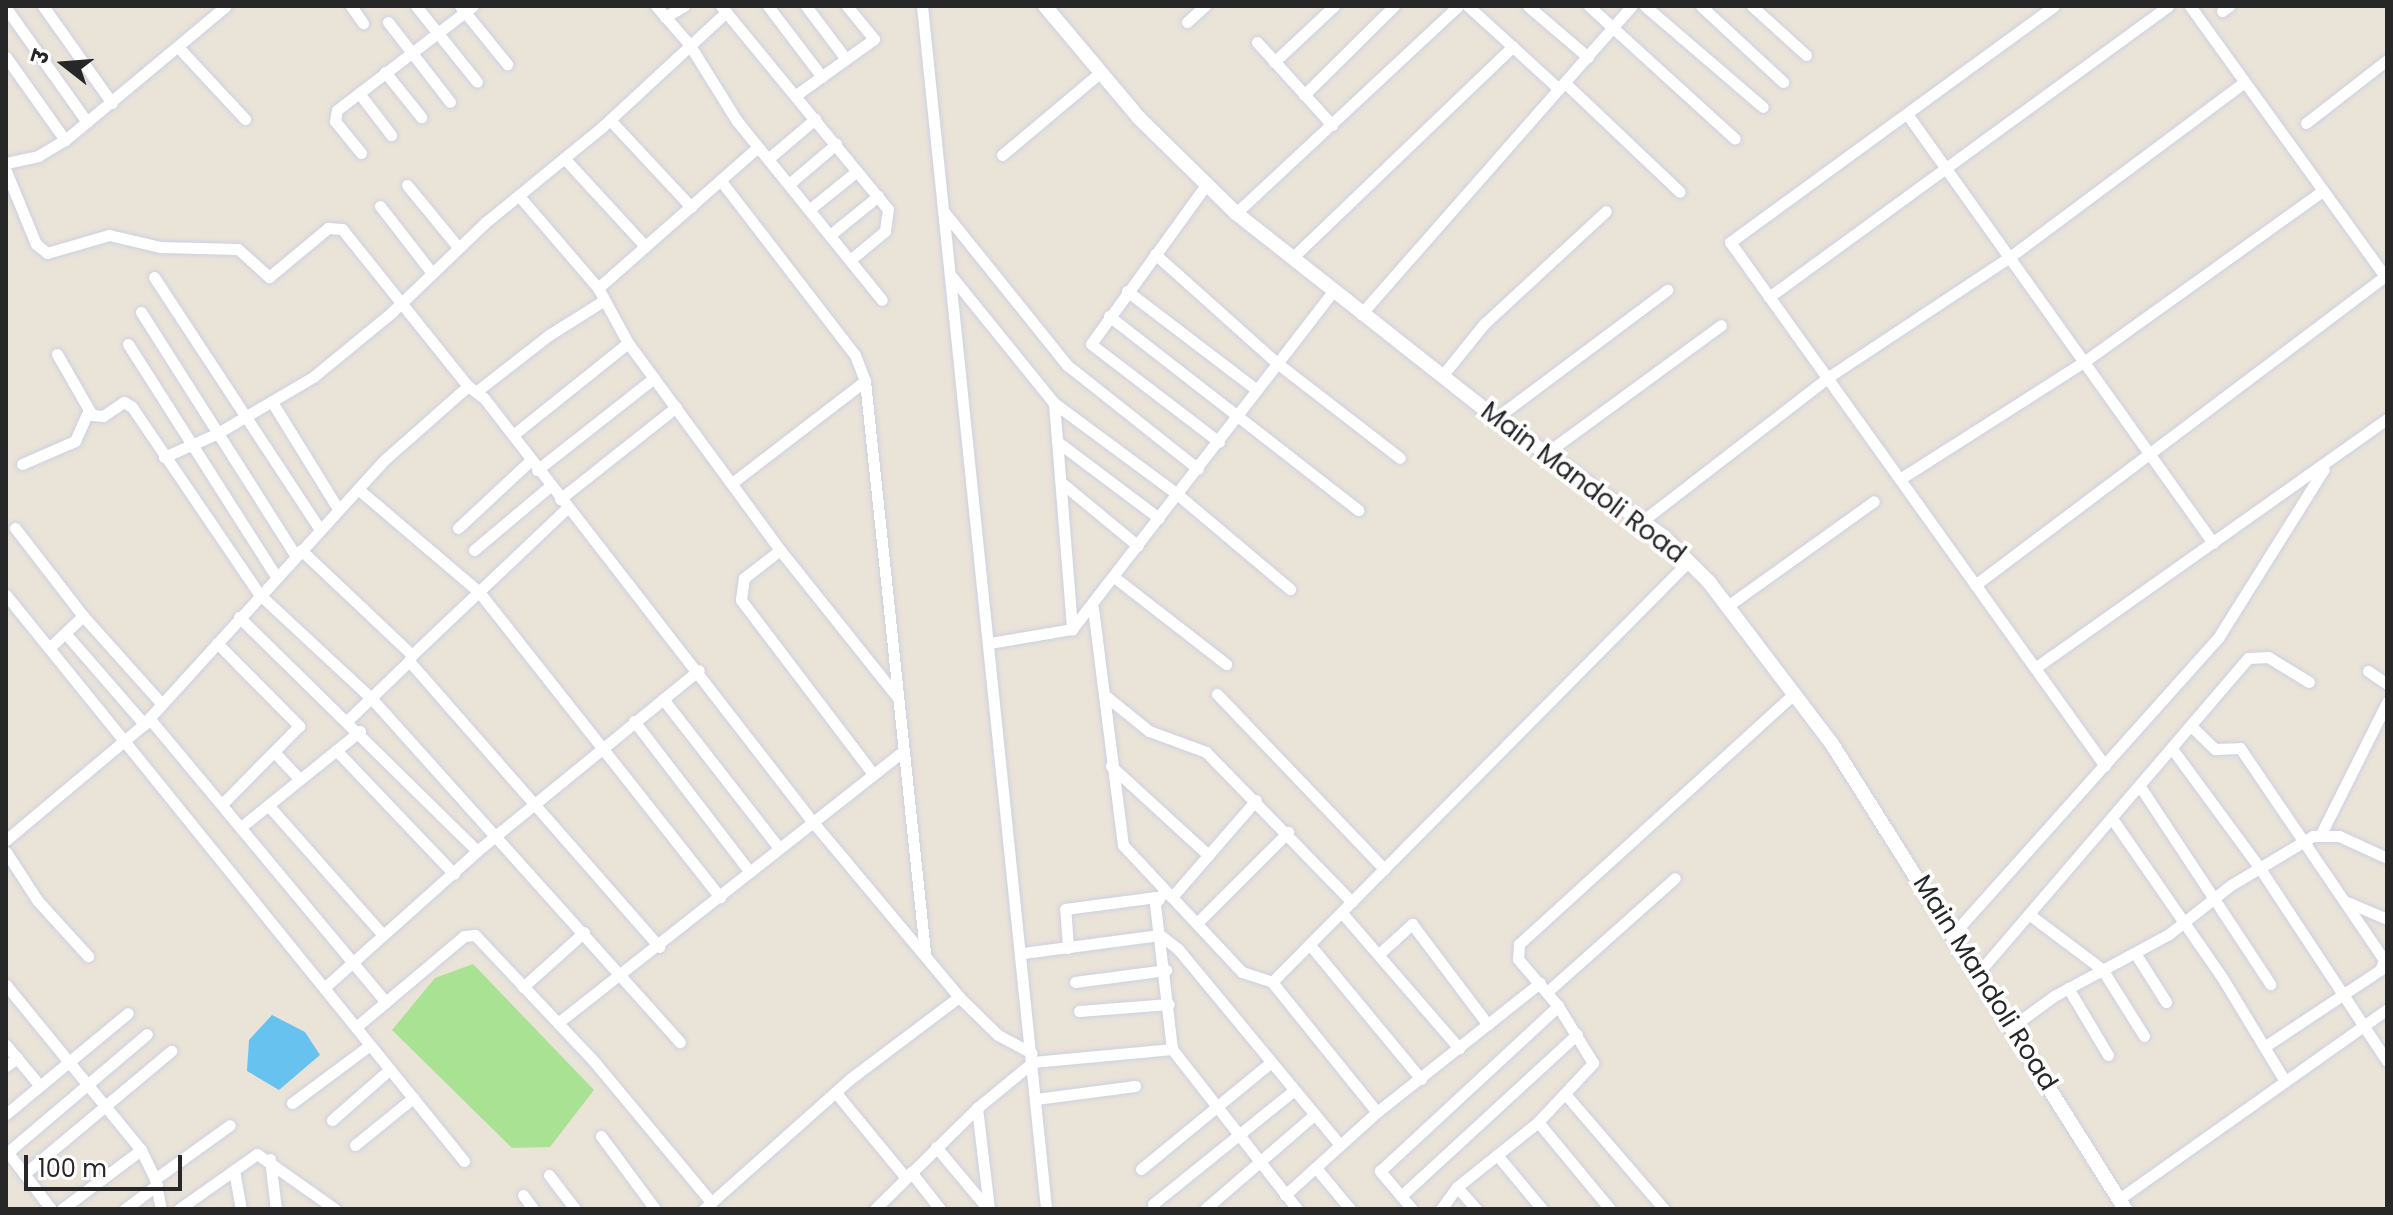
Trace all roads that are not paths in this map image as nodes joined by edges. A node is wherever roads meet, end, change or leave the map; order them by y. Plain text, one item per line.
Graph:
1 (43, 6) edge
2 (226, 6) edge
3 (351, 6) edge
4 (416, 6) edge
5 (656, 6) edge
6 (684, 6) edge
7 (768, 6) edge
8 (806, 6) edge
9 (847, 6) edge
10 (922, 6) edge
11 (1045, 6) edge
12 (1205, 6) edge
13 (1334, 6) edge
14 (1394, 6) edge
15 (1458, 6) edge
16 (1468, 6) edge
17 (1528, 6) edge
18 (1589, 6) edge
19 (1632, 6) edge
20 (1645, 6) edge
21 (1701, 6) edge
22 (1752, 6) edge
23 (2054, 6) edge
24 (2168, 6) edge
25 (2190, 6) edge
26 (6, 8) edge
27 (466, 8) edge
28 (723, 9) edge
29 (665, 17) junction
30 (388, 22) dead end
31 (1187, 22) dead end
32 (363, 23) dead end
33 (1612, 26) junction
34 (437, 33) junction
35 (1257, 42) dead end
36 (689, 44) junction
37 (1513, 46) junction
38 (179, 48) junction
39 (410, 53) junction
40 (1806, 55) dead end
41 (6, 57) edge
42 (1588, 57) junction
43 (846, 59) junction
44 (2387, 60) edge
45 (1274, 62) junction
46 (507, 64) dead end
47 (385, 72) junction
48 (1101, 72) junction
49 (822, 77) junction
50 (477, 82) dead end
51 (1783, 82) dead end
52 (2243, 83) junction
53 (1562, 86) junction
54 (359, 93) junction
55 (796, 95) junction
56 (1304, 95) junction
57 (450, 102) dead end
58 (112, 103) junction
59 (1763, 107) dead end
60 (1907, 114) junction
61 (421, 117) dead end
62 (245, 119) dead end
63 (815, 119) junction
64 (610, 120) junction
65 (87, 122) junction
66 (2306, 123) dead end
67 (1332, 125) junction
68 (391, 135) dead end
69 (1735, 139) dead end
70 (65, 140) junction
71 (836, 144) junction
72 (758, 147) junction
73 (361, 153) dead end
74 (1002, 155) dead end
75 (564, 158) junction
76 (768, 159) junction
77 (6, 163) edge
78 (1948, 165) junction
79 (6, 171) edge
80 (857, 171) junction
81 (721, 181) junction
82 (789, 184) junction
83 (407, 185) dead end
84 (1206, 185) junction
85 (1680, 192) dead end
86 (2320, 193) junction
87 (519, 196) junction
88 (878, 196) junction
89 (380, 206) dead end
90 (691, 207) junction
91 (810, 209) junction
92 (942, 209) junction
93 (1606, 211) dead end
94 (1236, 213) junction
95 (830, 235) junction
96 (645, 246) junction
97 (458, 247) junction
98 (1155, 254) junction
99 (2011, 256) junction
100 (1292, 258) junction
101 (850, 260) junction
102 (432, 273) junction
103 (951, 276) junction
104 (154, 277) dead end
105 (2386, 278) edge
106 (598, 288) junction
107 (1334, 290) junction
108 (1667, 290) dead end
109 (1127, 291) junction
110 (1769, 297) junction
111 (882, 300) dead end
112 (603, 301) junction
113 (402, 303) junction
114 (141, 312) dead end
115 (1361, 314) junction
116 (1109, 316) junction
117 (1721, 325) dead end
118 (628, 343) junction
119 (128, 344) dead end
120 (57, 354) dead end
121 (2085, 361) junction
122 (1277, 363) junction
123 (1442, 376) junction
124 (1830, 376) junction
125 (654, 378) junction
126 (865, 381) junction
127 (472, 389) junction
128 (1257, 390) junction
129 (272, 402) junction
130 (1054, 403) junction
131 (676, 407) junction
132 (88, 412) junction
133 (247, 417) junction
134 (1237, 418) junction
135 (1496, 418) junction
136 (2387, 419) edge
137 (216, 434) junction
138 (513, 435) junction
139 (1219, 442) junction
140 (1059, 443) junction
141 (189, 447) junction
142 (2149, 450) junction
143 (1545, 454) junction
144 (164, 457) junction
145 (1400, 458) dead end
146 (22, 464) dead end
147 (534, 465) junction
148 (1198, 469) junction
149 (2324, 469) junction
150 (1903, 477) junction
151 (732, 483) junction
152 (1063, 484) junction
153 (550, 486) junction
154 (358, 489) junction
155 (1177, 494) junction
156 (1874, 501) dead end
157 (563, 504) junction
158 (338, 509) junction
159 (1358, 510) dead end
160 (1159, 518) junction
161 (1641, 522) junction
162 (15, 528) dead end
163 (458, 528) dead end
164 (320, 530) junction
165 (2213, 543) junction
166 (1138, 546) junction
167 (474, 550) dead end
168 (780, 550) junction
169 (298, 553) junction
170 (1689, 561) junction
171 (276, 576) junction
172 (1114, 577) junction
173 (1975, 585) junction
174 (1290, 589) dead end
175 (479, 592) junction
176 (259, 594) junction
177 (6, 595) edge
178 (1729, 605) junction
179 (1093, 608) junction
180 (83, 616) junction
181 (239, 617) junction
182 (1072, 629) junction
183 (65, 633) junction
184 (217, 643) junction
185 (990, 643) junction
186 (49, 648) junction
187 (411, 658) junction
188 (1226, 664) dead end
189 (2035, 668) junction
190 (699, 670) junction
191 (2368, 671) dead end
192 (2309, 682) dead end
193 (2387, 684) edge
194 (1217, 694) dead end
195 (1794, 694) junction
196 (1107, 697) junction
197 (899, 698) junction
198 (372, 699) junction
199 (663, 699) junction
200 (2387, 702) edge
201 (162, 704) junction
202 (348, 720) junction
203 (146, 721) junction
204 (634, 721) junction
205 (2192, 727) junction
206 (360, 731) junction
207 (124, 741) junction
208 (602, 746) junction
209 (336, 750) junction
210 (2173, 750) junction
211 (903, 751) junction
212 (276, 754) junction
213 (1111, 766) junction
214 (2105, 766) junction
215 (873, 774) junction
216 (299, 779) junction
217 (2141, 788) junction
218 (1256, 800) junction
219 (535, 803) junction
220 (222, 804) junction
221 (268, 805) junction
222 (2113, 820) junction
223 (812, 821) junction
224 (241, 827) junction
225 (1288, 832) junction
226 (2321, 834) junction
227 (499, 835) junction
228 (6, 840) edge
229 (2305, 840) junction
230 (779, 848) junction
231 (477, 851) junction
232 (6, 852) edge
233 (1208, 855) junction
234 (2387, 858) edge
235 (2259, 867) junction
236 (1384, 869) junction
237 (750, 872) junction
238 (454, 874) junction
239 (1675, 878) dead end
240 (1164, 895) junction
241 (720, 897) junction
242 (2215, 898) junction
243 (1352, 902) junction
244 (2346, 902) junction
245 (1342, 913) junction
246 (2030, 915) junction
247 (2387, 919) edge
248 (2185, 922) junction
249 (1197, 923) junction
250 (584, 932) junction
251 (1955, 932) junction
252 (382, 934) junction
253 (1160, 935) junction
254 (1310, 945) junction
255 (659, 947) junction
256 (1068, 948) junction
257 (925, 953) junction
258 (1023, 953) junction
259 (2135, 953) junction
260 (1379, 954) junction
261 (88, 956) dead end
262 (351, 961) junction
263 (2102, 969) junction
264 (1166, 970) junction
265 (1979, 972) junction
266 (622, 976) junction
267 (1075, 982) dead end
268 (1272, 982) junction
269 (2270, 984) dead end
270 (6, 985) edge
271 (523, 987) junction
272 (1544, 987) junction
273 (324, 988) junction
274 (2068, 988) junction
275 (2342, 995) junction
276 (959, 997) junction
277 (386, 1002) junction
278 (2166, 1002) dead end
279 (1169, 1004) junction
280 (1558, 1006) junction
281 (2387, 1009) edge
282 (1079, 1011) dead end
283 (128, 1013) dead end
284 (559, 1022) junction
285 (1488, 1025) junction
286 (2013, 1026) junction
287 (2364, 1026) junction
288 (356, 1027) junction
289 (147, 1034) dead end
290 (1577, 1034) junction
291 (2144, 1036) dead end
292 (680, 1042) dead end
293 (6, 1045) edge
294 (370, 1045) junction
295 (2264, 1047) junction
296 (1459, 1048) junction
297 (1172, 1049) junction
298 (171, 1051) dead end
299 (2108, 1055) dead end
300 (17, 1058) junction
301 (1032, 1058) junction
302 (2387, 1061) edge
303 (69, 1062) junction
304 (1270, 1063) junction
305 (6, 1066) edge
306 (390, 1069) junction
307 (2283, 1078) junction
308 (1421, 1079) junction
309 (89, 1085) junction
310 (40, 1086) junction
311 (1135, 1086) dead end
312 (1293, 1091) junction
313 (836, 1093) junction
314 (1566, 1095) junction
315 (413, 1098) junction
316 (1036, 1099) junction
317 (292, 1103) dead end
318 (106, 1107) junction
319 (977, 1108) junction
320 (1219, 1108) junction
321 (1377, 1112) junction
322 (6, 1114) edge
323 (1314, 1115) junction
324 (332, 1120) dead end
325 (1538, 1122) junction
326 (230, 1125) dead end
327 (601, 1136) dead end
328 (1242, 1136) junction
329 (355, 1145) dead end
330 (1340, 1145) junction
331 (936, 1147) junction
332 (141, 1150) junction
333 (7, 1151) edge
334 (1497, 1155) junction
335 (270, 1159) junction
336 (464, 1161) dead end
337 (1261, 1162) junction
338 (1316, 1168) junction
339 (1141, 1169) dead end
340 (234, 1170) junction
341 (24, 1174) junction
342 (549, 1175) dead end
343 (908, 1175) junction
344 (156, 1182) junction
345 (1457, 1187) junction
346 (523, 1195) dead end
347 (1285, 1195) junction
348 (1401, 1196) junction
349 (1153, 1204) dead end
350 (2122, 1204) edge
351 (708, 1206) edge
352 (51, 1209) edge
353 (62, 1209) edge
354 (125, 1209) edge
355 (161, 1209) edge
356 (179, 1209) edge
357 (241, 1209) edge
358 (276, 1209) edge
359 (335, 1209) edge
360 (533, 1209) edge
361 (575, 1209) edge
362 (655, 1209) edge
363 (875, 1209) edge
364 (940, 1209) edge
365 (989, 1209) edge
366 (1046, 1209) edge
367 (1205, 1209) edge
368 (1297, 1209) edge
369 (1350, 1209) edge
370 (1412, 1209) edge
371 (1441, 1209) edge
372 (1476, 1209) edge
373 (1542, 1209) edge
374 (1610, 1209) edge
375 (1664, 1209) edge

1 - 58 street
2 - 38 street
3 - 32 street
4 - 34 street
5 - 29 street
6 - 29 street
7 - 49 street
8 - 43 street
9 - 43 street
10 - 92 street
11 - 48 street, Main Mandoli Road
12 - 31 street
13 - 45 street
14 - 56 street
15 - 67 street
16 - 37 street
17 - 42 street
18 - 33 street
19 - 33 street
20 - 59 street
21 - 51 street
22 - 40 street
23 - 60 street
24 - 78 street
25 - 52 street
26 - 65 street
27 - 34 street
27 - 46 street
28 - 36 street
28 - 55 street
29 - 36 street
30 - 39 street
33 - 42 street
33 - 69 street
34 - 39 street
34 - 50 street
35 - 45 street
36 - 64 street
36 - 72 street
37 - 53 street
37 - 100 street
38 - 58 street
38 - 62 street
39 - 47 street
39 - 57 street
41 - 70 street
42 - 53 street
43 - 49 street
44 - 66 street
45 - 56 street
47 - 54 street
47 - 61 street
48 - 74 street
48 - 84 street, Main Mandoli Road
49 - 55 street
52 - 86 street
52 - 99 street
53 - 85 street
53 - 115 street
54 - 68 street
54 - 73 street
55 - 63 street
56 - 67 street
58 - 65 street
60 - 78 street
60 - 110 street
63 - 71 street
63 - 76 street
64 - 75 street
64 - 90 street
65 - 70 street
67 - 94 street
70 - 77 street
71 - 80 street
71 - 82 street
72 - 76 street
72 - 81 street
75 - 87 street
75 - 96 street
76 - 82 street
78 - 99 street
78 - 110 street
79 - 113 street
80 - 88 street
80 - 91 street
81 - 90 street
81 - 126 street
82 - 91 street
83 - 97 street
84 - 94 street, Main Mandoli Road
84 - 98 street
86 - 105 street
86 - 121 street
87 - 97 street
87 - 106 street
88 - 95 street
88 - 101 street
89 - 102 street
90 - 96 street
91 - 95 street
92 - 103 street
92 - 148 street
93 - 123 street
94 - 100 street, Main Mandoli Road
95 - 101 street
96 - 106 street
97 - 102 street
98 - 109 street
98 - 122 street
99 - 121 street
99 - 124 street
100 - 107 street, Main Mandoli Road
101 - 111 street
102 - 113 street
103 - 130 street
103 - 185 street
104 - 133 street
105 - 142 street
106 - 112 street
107 - 115 street, Main Mandoli Road
107 - 122 street
108 - 135 street
109 - 116 street
109 - 128 street
110 - 124 street
112 - 118 street
112 - 127 street
113 - 127 street
113 - 129 street
114 - 137 street
115 - 123 street, Main Mandoli Road
116 - 134 street
116 - 139 street
117 - 143 street
118 - 125 street
118 - 138 street
119 - 141 street
120 - 132 street
121 - 142 street
121 - 150 street
122 - 128 street
122 - 145 street
123 - 135 street, Main Mandoli Road
124 - 150 street
124 - 161 street
125 - 131 street
125 - 147 street
126 - 151 street
126 - 197 street
127 - 138 street
127 - 154 street
128 - 134 street
129 - 133 street
129 - 158 street
130 - 140 street
130 - 155 street
131 - 151 street
131 - 157 street
132 - 144 street
132 - 146 street
133 - 137 street
133 - 164 street
134 - 139 street
134 - 159 street
135 - 143 street, Main Mandoli Road
136 - 149 street
137 - 141 street
137 - 169 street
138 - 147 street
139 - 148 street
140 - 152 street
140 - 160 street
141 - 144 street
141 - 171 street
142 - 165 street
142 - 173 street
143 - 161 street, Main Mandoli Road
144 - 176 street
147 - 153 street
147 - 163 street
148 - 155 street
149 - 165 street
149 - 214 street
150 - 173 street
151 - 168 street
152 - 166 street
152 - 182 street
153 - 157 street
153 - 167 street
154 - 158 street
154 - 175 street
155 - 160 street
155 - 174 street
156 - 178 street
157 - 175 street
157 - 190 street
158 - 164 street
160 - 166 street
161 - 170 street, Main Mandoli Road
162 - 180 street
164 - 169 street
165 - 189 street
166 - 172 street
168 - 197 street
168 - 215 street
169 - 171 street
169 - 187 street
170 - 178 street, Main Mandoli Road
170 - 236 street
171 - 176 street
172 - 179 street
172 - 188 street
173 - 189 street
175 - 187 street
175 - 208 street
176 - 181 street
176 - 198 street
177 - 186 street
178 - 195 street, Main Mandoli Road
179 - 182 street
179 - 196 street
180 - 183 street
180 - 201 street
181 - 184 street
181 - 202 street
182 - 185 street
183 - 186 street
183 - 203 street
184 - 201 street
184 - 212 street
185 - 258 street
186 - 207 street
187 - 198 street
187 - 219 street
189 - 214 street
190 - 199 street
190 - 223 street
191 - 193 street
192 - 205 street
194 - 236 street
195 - 251 street, Main Mandoli Road
195 - 272 street
196 - 213 street
196 - 218 street
197 - 211 street
198 - 202 street
198 - 227 street
199 - 204 street
199 - 230 street
200 - 226 street
201 - 203 street
202 - 206 street
203 - 207 street
203 - 220 street
204 - 208 street
204 - 237 street
205 - 210 street
205 - 229 street
206 - 209 street
206 - 231 street
207 - 228 street
207 - 273 street
208 - 219 street
208 - 241 street
209 - 216 street
209 - 238 street
210 - 217 street
210 - 235 street
211 - 215 street
211 - 257 street
212 - 216 street
212 - 220 street
213 - 233 street
213 - 240 street
214 - 251 street
215 - 223 street
216 - 221 street
217 - 222 street
217 - 242 street
218 - 225 street
218 - 233 street
219 - 227 street
219 - 255 street
220 - 224 street
221 - 224 street
221 - 252 street
222 - 246 street
222 - 248 street
223 - 230 street
223 - 257 street
224 - 262 street
225 - 243 street
225 - 249 street
226 - 229 street
226 - 234 street
227 - 231 street
227 - 250 street
229 - 235 street
229 - 244 street
230 - 237 street
231 - 238 street
232 - 261 street
233 - 240 street
235 - 242 street
235 - 275 street
236 - 243 street
237 - 241 street
238 - 252 street
239 - 272 street
240 - 249 street
240 - 253 street
240 - 256 street
241 - 255 street
242 - 248 street
242 - 269 street
243 - 245 street
244 - 247 street
244 - 275 street
245 - 254 street
245 - 260 street
246 - 263 street
246 - 265 street
248 - 259 street
248 - 295 street
249 - 268 street
250 - 266 street
250 - 271 street
251 - 265 street, Main Mandoli Road
252 - 262 street
253 - 256 street
253 - 264 street
253 - 304 street
254 - 268 street
254 - 308 street
255 - 266 street
256 - 258 street
257 - 276 street
258 - 301 street
259 - 263 street
259 - 278 street
260 - 285 street
260 - 296 street
262 - 273 street
262 - 277 street
263 - 274 street
263 - 291 street
264 - 267 street
264 - 279 street
265 - 286 street, Main Mandoli Road
266 - 284 street
266 - 292 street
268 - 321 street
270 - 303 street
271 - 277 street
271 - 284 street
272 - 280 street
272 - 285 street
273 - 288 street
274 - 286 street
274 - 299 street
275 - 287 street
275 - 295 street
276 - 301 street
276 - 313 street
277 - 288 street
279 - 282 street
279 - 297 street
280 - 290 street
280 - 348 street
281 - 287 street
283 - 303 street
284 - 351 street
285 - 296 street
286 - 350 street, Main Mandoli Road
287 - 302 street
287 - 307 street
288 - 294 street
289 - 309 street
290 - 314 street
290 - 348 street
293 - 300 street
294 - 306 street
294 - 317 street
295 - 307 street
296 - 308 street
297 - 301 street
297 - 320 street
298 - 318 street
300 - 305 street
300 - 310 street
301 - 316 street
301 - 319 street
303 - 309 street
303 - 310 street
304 - 312 street
304 - 320 street
306 - 315 street
306 - 324 street
307 - 350 street
308 - 321 street
309 - 318 street
309 - 333 street
310 - 322 street
311 - 316 street
312 - 323 street
312 - 328 street
313 - 343 street
313 - 351 street
314 - 325 street
314 - 375 street
315 - 329 street
315 - 336 street
316 - 366 street
318 - 332 street
318 - 341 street
319 - 331 street
319 - 365 street
320 - 328 street
320 - 339 street
321 - 330 street
323 - 330 street
323 - 337 street
325 - 334 street
325 - 374 street
326 - 344 street
327 - 362 street
328 - 337 street
328 - 349 street
330 - 338 street
331 - 343 street
331 - 365 street
332 - 344 street
332 - 353 street
333 - 341 street
334 - 345 street
334 - 373 street
335 - 340 street
335 - 358 street
335 - 359 street
337 - 347 street
337 - 367 street
338 - 347 street
338 - 369 street
340 - 356 street
340 - 357 street
341 - 352 street
342 - 361 street
343 - 363 street
343 - 364 street
344 - 354 street
344 - 355 street
345 - 371 street
345 - 372 street
346 - 360 street
347 - 368 street
348 - 370 street

